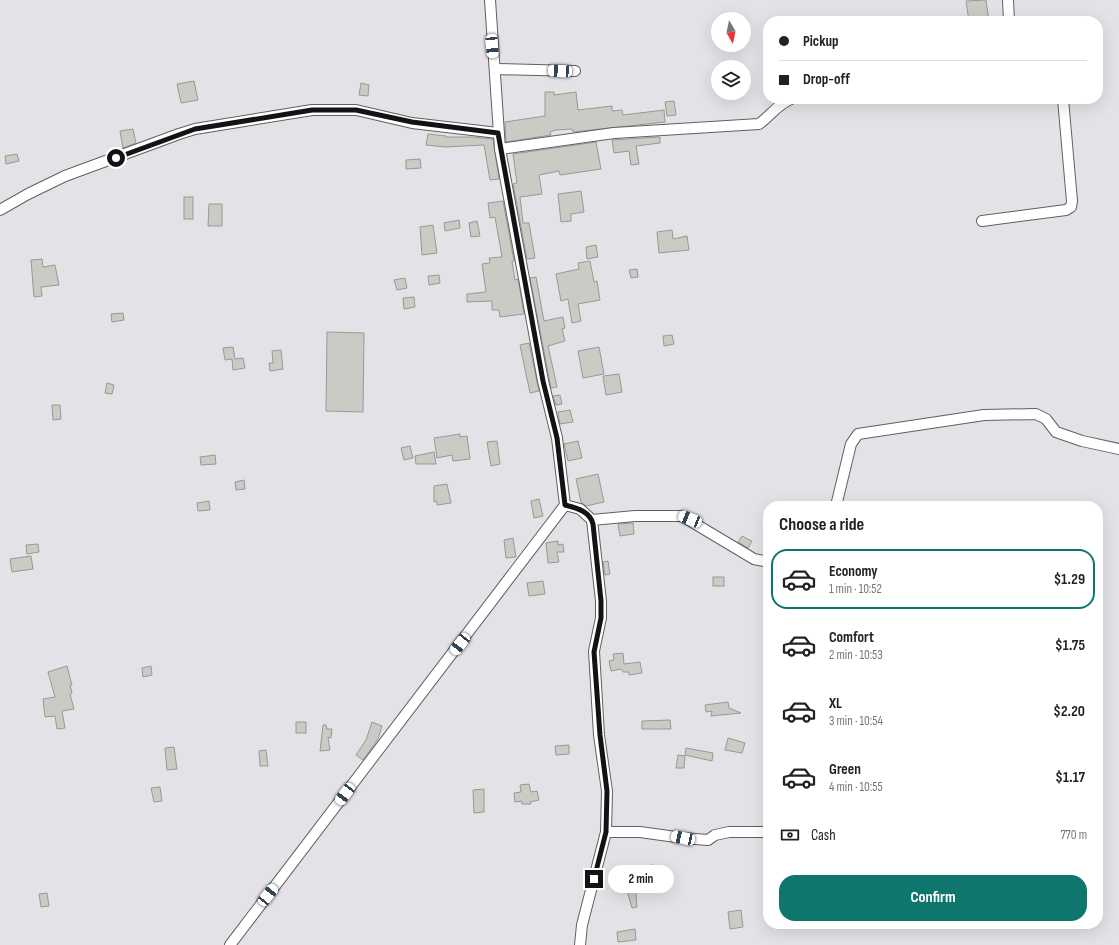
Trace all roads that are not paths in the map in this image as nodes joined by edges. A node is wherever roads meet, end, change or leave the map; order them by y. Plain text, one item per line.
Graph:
1 (490, 0) edge
2 (1008, 0) edge
3 (1009, 16) edge
4 (495, 69) junction
5 (575, 71) dead end
6 (782, 104) edge
7 (1063, 104) edge
8 (498, 133) junction
9 (500, 149) junction
10 (0, 210) edge
11 (982, 221) dead end
12 (1119, 449) edge
13 (837, 501) edge
14 (565, 505) junction
15 (592, 520) junction
16 (763, 561) edge
17 (606, 832) junction
18 (763, 832) edge
19 (230, 945) edge
20 (580, 945) edge

1 - 4 street
2 - 3 street
4 - 5 street
4 - 8 street
6 - 9 street
7 - 11 street
8 - 9 street
8 - 10 street
9 - 14 street
12 - 13 street
14 - 15 street
14 - 19 street
15 - 16 street
15 - 17 street
17 - 18 street
17 - 20 street

